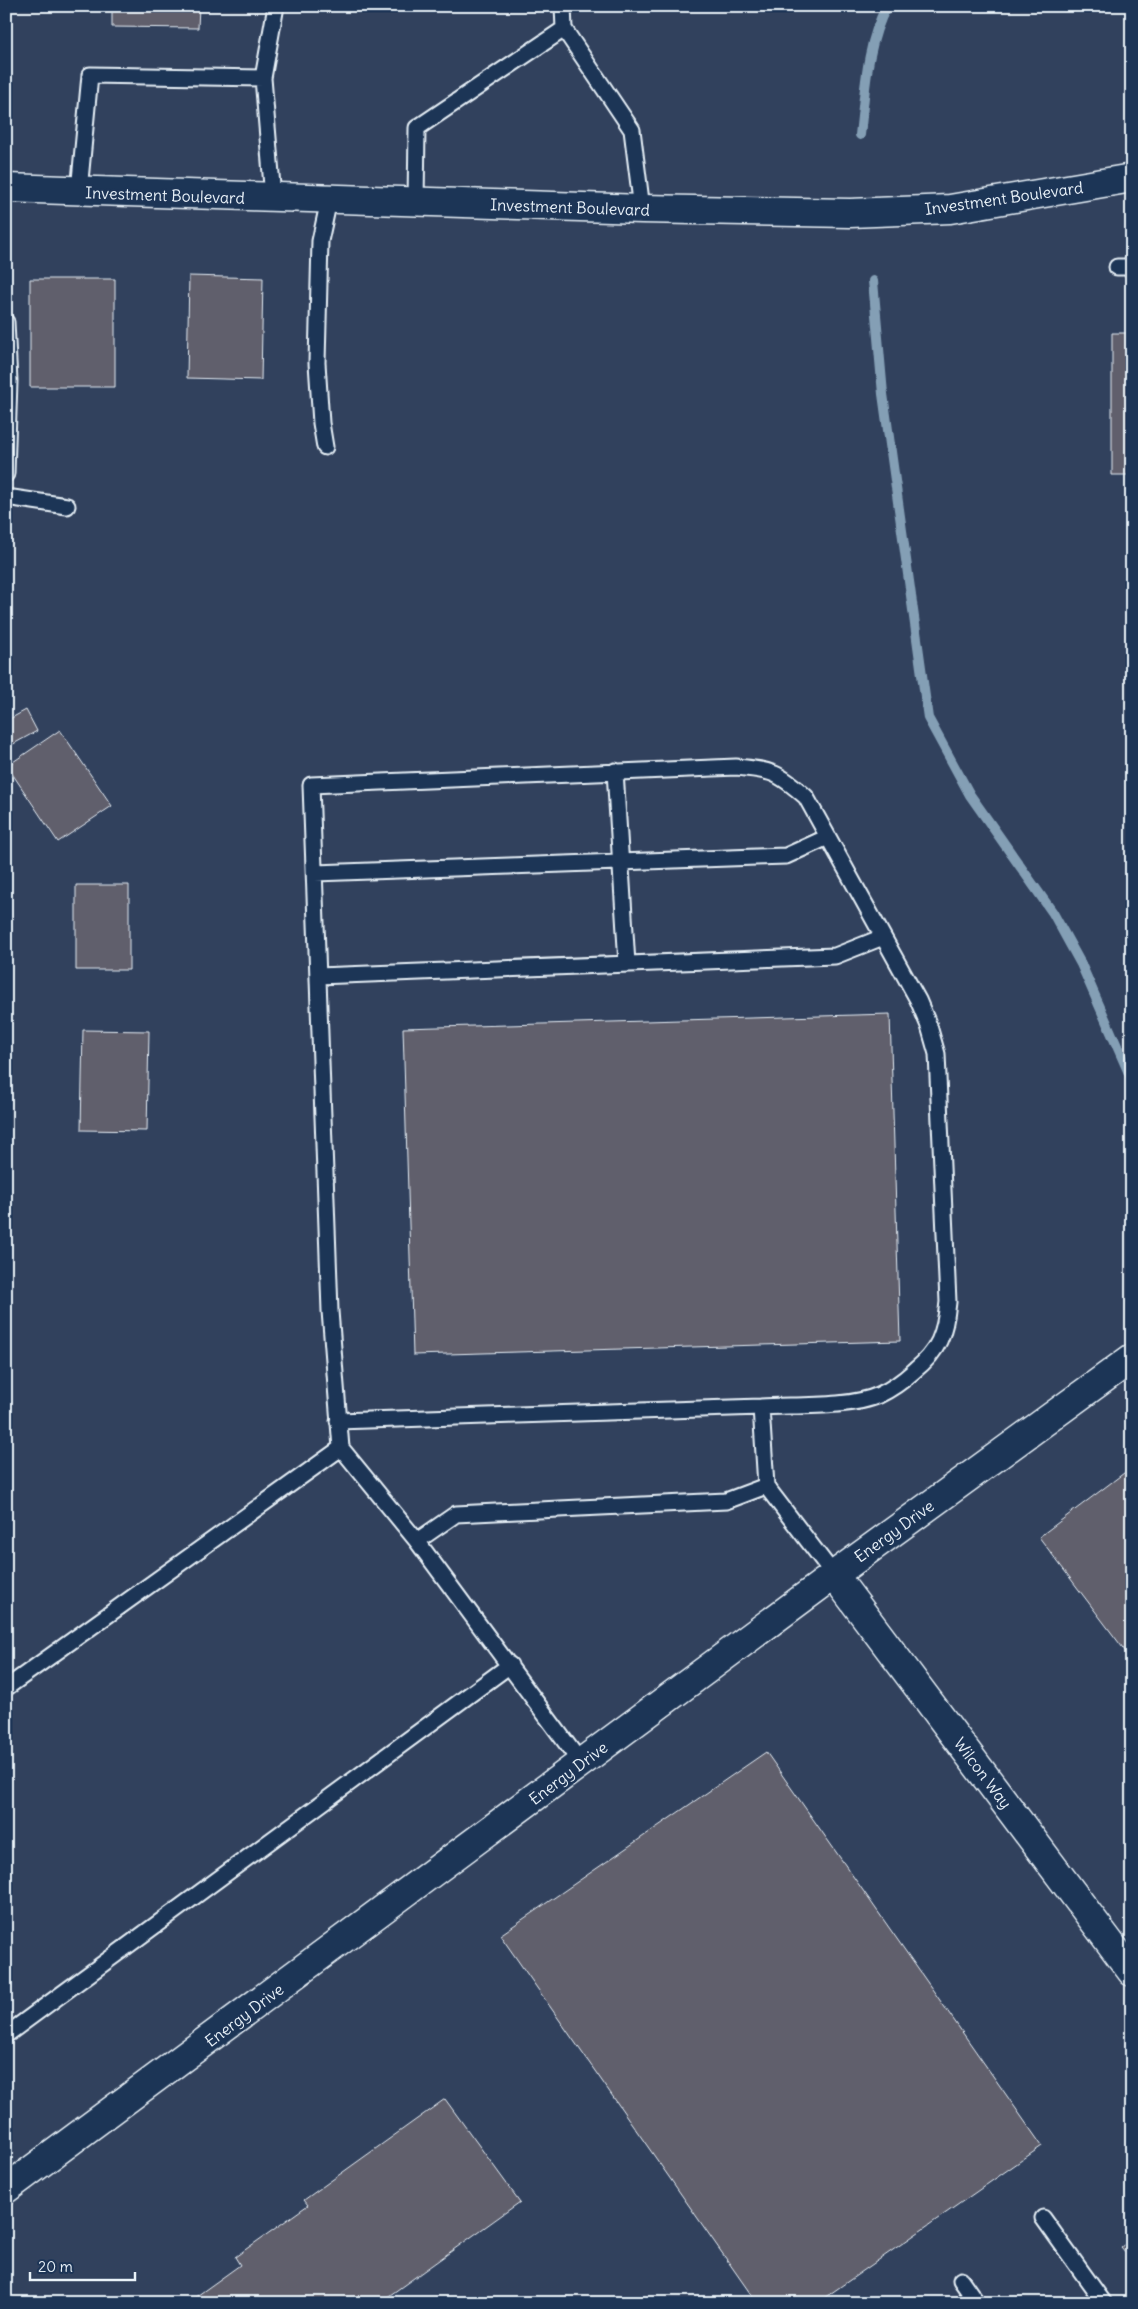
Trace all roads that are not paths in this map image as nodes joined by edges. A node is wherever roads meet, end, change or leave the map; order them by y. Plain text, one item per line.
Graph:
1 (276, 6) edge
2 (563, 6) edge
3 (564, 29) junction
4 (263, 78) junction
5 (1132, 178) edge
6 (6, 188) edge
7 (79, 191) junction
8 (273, 198) junction
9 (329, 200) junction
10 (416, 202) junction
11 (642, 209) junction
12 (6, 322) edge
13 (325, 447) dead end
14 (6, 474) edge
15 (6, 498) edge
16 (68, 506) dead end
17 (615, 771) junction
18 (828, 837) junction
19 (620, 862) junction
20 (315, 873) junction
21 (883, 937) junction
22 (627, 964) junction
23 (318, 976) junction
24 (1132, 1358) edge
25 (762, 1407) junction
26 (338, 1421) junction
27 (341, 1448) junction
28 (766, 1486) junction
29 (417, 1541) junction
30 (834, 1575) junction
31 (510, 1665) junction
32 (6, 1688) edge
33 (581, 1763) junction
34 (1132, 1972) edge
35 (6, 2035) edge
36 (6, 2189) edge
37 (1043, 2218) dead end
38 (961, 2280) dead end
39 (977, 2303) edge
40 (1104, 2303) edge

1 - 4 lane
2 - 3 lane
3 - 10 lane
3 - 11 lane
4 - 7 lane
4 - 8 lane
5 - 11 street, Investment Boulevard
6 - 7 street, Investment Boulevard
7 - 8 street, Investment Boulevard
8 - 9 street, Investment Boulevard
9 - 10 street, Investment Boulevard
9 - 13 lane
10 - 11 street, Investment Boulevard
12 - 14 lane
15 - 16 lane
17 - 18 lane
17 - 19 lane
17 - 20 lane
18 - 19 lane
18 - 21 lane
19 - 20 lane
19 - 22 lane
20 - 23 lane
21 - 22 lane
21 - 25 lane
22 - 23 lane
23 - 26 lane
24 - 30 street, Energy Drive
25 - 26 lane
25 - 28 lane
26 - 27 lane
27 - 29 lane
27 - 32 lane
28 - 29 lane
28 - 30 lane
29 - 31 lane
30 - 33 street, Energy Drive
30 - 34 street, Wilcon Way
31 - 33 lane
31 - 35 lane
33 - 36 street, Energy Drive
37 - 40 lane
38 - 39 lane

